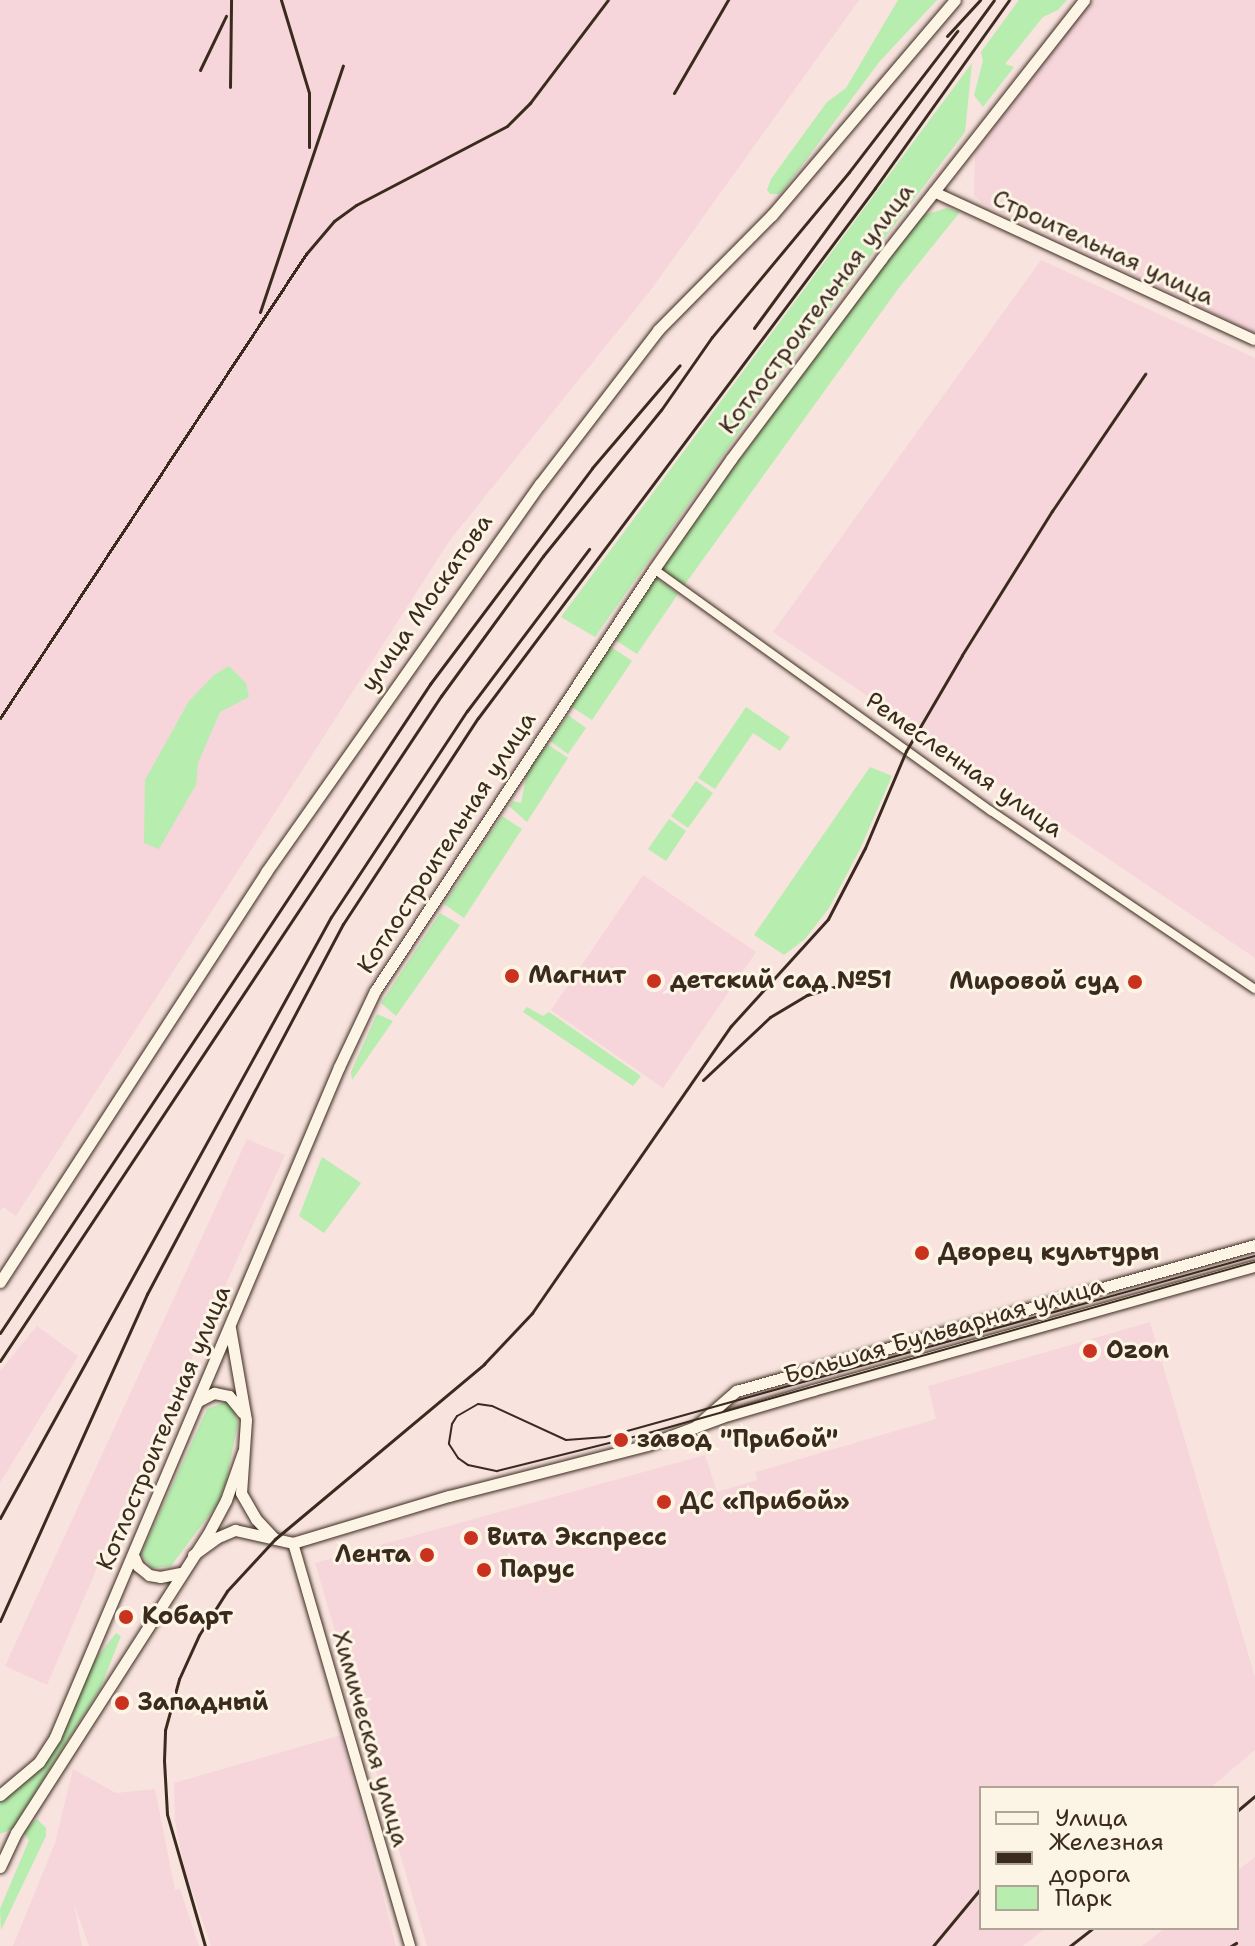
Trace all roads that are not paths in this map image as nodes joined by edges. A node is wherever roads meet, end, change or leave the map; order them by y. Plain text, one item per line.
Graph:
1 (955, 0) edge
2 (1084, 0) edge
3 (934, 192) junction
4 (1255, 340) edge
5 (654, 569) junction
6 (1255, 989) edge
7 (1255, 1245) edge
8 (1255, 1266) edge
9 (0, 1282) edge
10 (230, 1327) junction
11 (198, 1401) junction
12 (246, 1420) junction
13 (692, 1430) junction
14 (243, 1452) junction
15 (275, 1539) junction
16 (293, 1543) junction
17 (133, 1555) junction
18 (193, 1555) junction
19 (181, 1573) junction
20 (0, 1795) edge
21 (0, 1867) edge
22 (410, 1946) edge

1 - 9 main road, улица Москатова
2 - 3 main road, Котлостроительная улица
3 - 4 street, Строительная улица
3 - 5 main road, Котлостроительная улица
5 - 6 street, Ремесленная улица
5 - 10 main road, Котлостроительная улица
7 - 13 main road, Большая Бульварная улица
8 - 13 main road, Большая Бульварная улица
10 - 11 main road, Котлостроительная улица
10 - 12 main road
11 - 12 main road
11 - 17 main road, Котлостроительная улица
12 - 14 main road
13 - 16 main road, Большая Бульварная улица
14 - 15 main road
14 - 18 main road
15 - 16 main road
15 - 18 main road
16 - 22 street, Химическая улица
17 - 19 main road
17 - 20 main road, Котлостроительная улица
18 - 19 main road
19 - 21 main road

